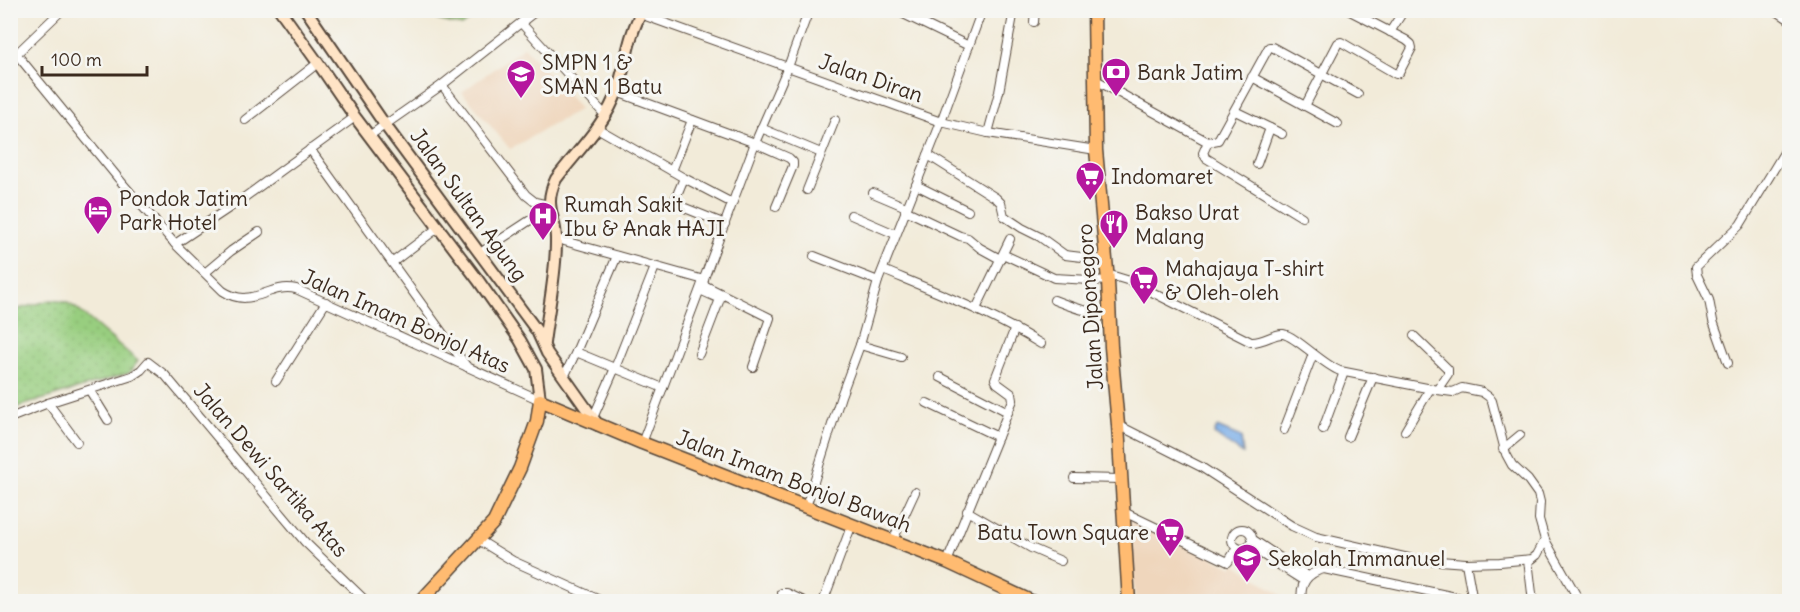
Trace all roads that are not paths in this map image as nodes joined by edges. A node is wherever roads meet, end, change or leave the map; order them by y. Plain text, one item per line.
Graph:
1 (62, 10) edge
2 (280, 10) edge
3 (306, 10) edge
4 (537, 10) edge
5 (794, 10) edge
6 (895, 10) edge
7 (982, 10) edge
8 (1014, 10) edge
9 (1035, 10) edge
10 (1094, 10) edge
11 (1348, 10) edge
12 (1404, 10) edge
13 (1775, 10) edge
14 (642, 12) edge
15 (808, 13) edge
16 (1790, 20) edge
17 (1034, 22) dead end
18 (522, 24) junction
19 (1390, 32) junction
20 (10, 46) edge
21 (969, 46) junction
22 (17, 54) junction
23 (10, 60) edge
24 (318, 63) junction
25 (788, 68) junction
26 (1322, 74) junction
27 (1252, 77) junction
28 (1094, 79) junction
29 (442, 85) junction
30 (617, 92) junction
31 (1358, 94) dead end
32 (1305, 106) junction
33 (1235, 111) junction
34 (605, 115) junction
35 (355, 117) junction
36 (245, 120) dead end
37 (692, 120) junction
38 (835, 120) dead end
39 (942, 122) junction
40 (1338, 124) dead end
41 (386, 125) junction
42 (597, 128) junction
43 (761, 128) junction
44 (1270, 128) junction
45 (988, 134) junction
46 (1282, 134) dead end
47 (369, 136) junction
48 (1208, 142) junction
49 (755, 143) junction
50 (1790, 148) edge
51 (310, 149) junction
52 (1096, 150) junction
53 (821, 153) junction
54 (928, 155) junction
55 (1257, 164) dead end
56 (672, 171) junction
57 (684, 178) junction
58 (916, 185) junction
59 (807, 190) dead end
60 (873, 193) dead end
61 (732, 203) junction
62 (776, 207) dead end
63 (550, 208) junction
64 (906, 209) junction
65 (969, 211) dead end
66 (851, 215) dead end
67 (1302, 217) dead end
68 (725, 224) junction
69 (439, 227) junction
70 (259, 232) dead end
71 (896, 234) junction
72 (557, 239) junction
73 (1010, 239) dead end
74 (175, 244) junction
75 (480, 253) junction
76 (617, 256) junction
77 (814, 256) dead end
78 (1003, 258) junction
79 (1106, 260) junction
80 (393, 262) junction
81 (655, 267) junction
82 (493, 270) junction
83 (882, 270) junction
84 (206, 272) junction
85 (1107, 278) junction
86 (478, 280) junction
87 (878, 281) junction
88 (702, 285) junction
89 (1054, 300) dead end
90 (326, 302) junction
91 (976, 309) junction
92 (1109, 312) junction
93 (1015, 328) junction
94 (1414, 336) dead end
95 (544, 344) junction
96 (1041, 344) dead end
97 (860, 345) junction
98 (576, 352) junction
99 (699, 354) dead end
100 (1313, 354) junction
101 (901, 357) dead end
102 (1728, 363) dead end
103 (753, 367) dead end
104 (468, 368) junction
105 (615, 368) junction
106 (1344, 372) junction
107 (564, 377) junction
108 (940, 377) dead end
109 (1373, 377) junction
110 (276, 381) dead end
111 (663, 388) junction
112 (1434, 389) junction
113 (90, 391) junction
114 (580, 399) junction
115 (540, 400) junction
116 (48, 403) junction
117 (927, 403) dead end
118 (567, 411) junction
119 (1008, 412) junction
120 (10, 418) edge
121 (108, 420) dead end
122 (596, 422) junction
123 (1118, 424) junction
124 (1323, 429) dead end
125 (1284, 430) dead end
126 (1405, 431) dead end
127 (1520, 435) dead end
128 (1348, 436) dead end
129 (998, 437) junction
130 (77, 442) dead end
131 (642, 443) junction
132 (1503, 449) junction
133 (1074, 478) dead end
134 (1121, 479) junction
135 (915, 492) dead end
136 (806, 507) junction
137 (967, 510) junction
138 (1124, 512) junction
139 (852, 524) junction
140 (477, 539) junction
141 (893, 540) junction
142 (1545, 540) junction
143 (1250, 543) junction
144 (1236, 547) junction
145 (1527, 560) junction
146 (1061, 561) dead end
147 (947, 562) junction
148 (1466, 564) junction
149 (1306, 579) junction
150 (782, 593) dead end
151 (367, 602) edge
152 (420, 602) edge
153 (604, 602) edge
154 (806, 602) edge
155 (823, 602) edge
156 (1033, 602) edge
157 (1129, 602) edge
158 (1302, 602) edge
159 (1467, 602) edge
160 (1473, 602) edge
161 (1533, 602) edge
162 (1580, 602) edge

1 - 22 street
2 - 24 main road, Jalan Sultan Agung
3 - 41 main road, Jalan Sultan Agung
4 - 18 street
5 - 15 street
6 - 21 street
7 - 21 street
8 - 45 street
9 - 17 street
10 - 28 main road, Jalan Diponegoro
11 - 19 street
12 - 19 street
13 - 16 street
14 - 25 street, Jalan Diran
14 - 30 main road
15 - 25 street
18 - 29 street
18 - 34 street
19 - 26 street
20 - 22 street, Jalan Imam Bonjol Atas
21 - 39 street
22 - 23 street
22 - 74 street, Jalan Imam Bonjol Atas
24 - 35 main road, Jalan Sultan Agung
24 - 36 street
25 - 39 street, Jalan Diran
25 - 43 street
26 - 27 street
26 - 31 street
26 - 32 street
27 - 32 street
27 - 33 street
28 - 48 street
28 - 52 main road, Jalan Diponegoro
29 - 41 street
29 - 63 street
30 - 34 main road
30 - 37 street
32 - 40 street
33 - 44 street
33 - 48 street
34 - 42 main road
35 - 47 main road, Jalan Sultan Agung
35 - 51 street
37 - 49 street
37 - 56 street
38 - 53 street
39 - 45 street, Jalan Diran
39 - 54 street
41 - 47 street
41 - 75 main road, Jalan Sultan Agung
42 - 56 street
42 - 63 main road
43 - 49 street
43 - 53 street
44 - 46 street
44 - 55 street
45 - 52 street, Jalan Diran
47 - 69 main road, Jalan Sultan Agung
48 - 67 street
49 - 61 street
49 - 62 street
50 - 102 street
51 - 74 street
51 - 80 street
52 - 79 main road, Jalan Diponegoro
53 - 59 street
54 - 58 street
54 - 79 street
56 - 57 street
57 - 61 street
57 - 68 street
58 - 64 street
58 - 65 street
60 - 64 street
61 - 68 street
63 - 72 main road
63 - 75 street
64 - 71 street
64 - 78 street
66 - 71 street
68 - 88 street
69 - 80 street
69 - 86 main road, Jalan Sultan Agung
70 - 84 street
71 - 83 street
72 - 76 street
72 - 95 main road
73 - 78 street
74 - 84 street, Jalan Imam Bonjol Atas
75 - 82 main road, Jalan Sultan Agung
76 - 81 street
76 - 98 street
77 - 87 street
78 - 85 street
78 - 91 street
79 - 85 main road, Jalan Diponegoro
80 - 104 street
81 - 88 street
81 - 105 street
82 - 86 main road
82 - 95 main road, Jalan Sultan Agung
83 - 87 street
83 - 91 street
84 - 90 street, Jalan Imam Bonjol Atas
85 - 92 main road, Jalan Diponegoro
85 - 100 street
86 - 115 main road, Jalan Sultan Agung
87 - 97 street
88 - 99 street
88 - 103 street
88 - 111 street
89 - 92 street
90 - 104 street, Jalan Imam Bonjol Atas
90 - 110 street
91 - 93 street
92 - 123 main road, Jalan Diponegoro
93 - 96 street
93 - 119 street
94 - 112 street
95 - 107 main road, Jalan Sultan Agung
97 - 101 street
97 - 136 street
98 - 105 street
98 - 107 street
100 - 106 street
100 - 125 street
104 - 115 street, Jalan Imam Bonjol Atas
105 - 111 street
105 - 122 street
106 - 109 street
106 - 124 street
107 - 114 main road, Jalan Sultan Agung
108 - 119 street
109 - 112 street
109 - 128 street
111 - 131 street
112 - 126 street
112 - 132 street
113 - 116 street
113 - 121 street
113 - 151 street, Jalan Dewi Sartika Atas
114 - 118 main road
114 - 122 main road, Jalan Sultan Agung
115 - 118 main road, Jalan Imam Bonjol Bawah
115 - 140 main road
116 - 120 street
116 - 130 street
117 - 129 street
118 - 122 main road, Jalan Imam Bonjol Bawah
119 - 129 street
122 - 131 main road, Jalan Imam Bonjol Bawah
123 - 134 main road, Jalan Diponegoro
123 - 148 street
127 - 132 street
129 - 137 street
131 - 136 main road, Jalan Imam Bonjol Bawah
132 - 142 street
133 - 134 street
134 - 138 main road, Jalan Diponegoro
135 - 141 street
136 - 139 main road, Jalan Imam Bonjol Bawah
137 - 146 street
137 - 147 street
138 - 144 street
138 - 157 main road, Jalan Diponegoro
139 - 141 main road, Jalan Imam Bonjol Bawah
139 - 155 street
140 - 152 main road
140 - 153 street
141 - 147 main road, Jalan Imam Bonjol Bawah
142 - 145 street
142 - 162 street
143 - 144 street
143 - 144 street
143 - 149 street
145 - 148 street
145 - 161 street
147 - 156 main road, Jalan Imam Bonjol Bawah
148 - 160 street
149 - 158 street
149 - 159 street
150 - 154 street

